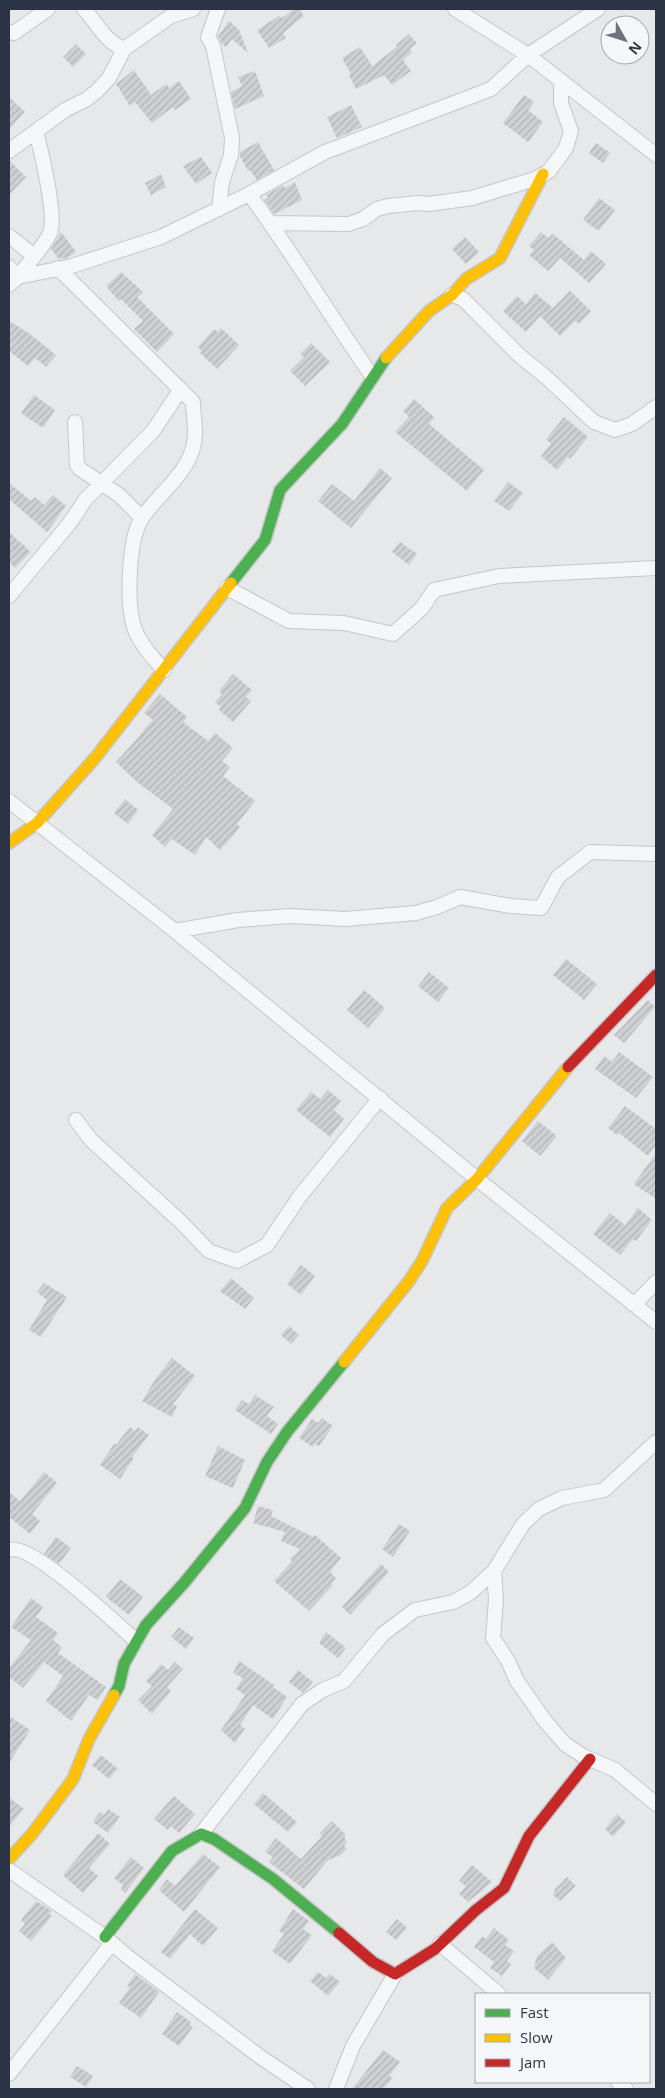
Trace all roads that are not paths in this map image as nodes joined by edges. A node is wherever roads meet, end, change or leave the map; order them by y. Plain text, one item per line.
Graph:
1 (48, 9) edge
2 (84, 9) edge
3 (193, 9) edge
4 (218, 9) edge
5 (446, 9) edge
6 (598, 9) edge
7 (459, 12) edge
8 (11, 34) edge
9 (124, 49) junction
10 (528, 55) junction
11 (561, 80) junction
12 (36, 131) junction
13 (9, 151) edge
14 (656, 155) edge
15 (543, 174) junction
16 (249, 194) junction
17 (219, 209) junction
18 (270, 223) junction
19 (9, 236) edge
20 (34, 255) junction
21 (58, 268) junction
22 (12, 276) edge
23 (452, 295) junction
24 (372, 376) junction
25 (181, 389) junction
26 (656, 407) edge
27 (75, 422) dead end
28 (100, 484) junction
29 (142, 518) junction
30 (656, 568) edge
31 (227, 588) junction
32 (9, 596) edge
33 (164, 670) junction
34 (9, 801) edge
35 (37, 823) junction
36 (9, 843) edge
37 (656, 854) edge
38 (176, 931) junction
39 (656, 975) edge
40 (380, 1098) junction
41 (76, 1120) dead end
42 (477, 1179) junction
43 (656, 1282) edge
44 (634, 1305) junction
45 (656, 1322) edge
46 (656, 1442) edge
47 (10, 1547) edge
48 (494, 1571) junction
49 (136, 1641) junction
50 (590, 1759) junction
51 (656, 1804) edge
52 (201, 1834) junction
53 (9, 1859) edge
54 (9, 1870) edge
55 (109, 1940) junction
56 (440, 1944) junction
57 (394, 1974) junction
58 (498, 1993) edge
59 (9, 2074) edge
60 (308, 2089) edge
61 (336, 2089) edge

1 - 8 street
2 - 9 street
3 - 9 street
4 - 17 street
5 - 7 street
6 - 10 street
7 - 10 street
9 - 12 street
10 - 11 street
10 - 16 street
11 - 14 street
11 - 15 street
12 - 13 street
12 - 20 street
15 - 18 street
15 - 23 street
16 - 17 street
16 - 18 street
17 - 21 street
18 - 24 street
19 - 20 street
20 - 22 street
21 - 22 street
21 - 25 street
23 - 24 street
23 - 26 street
24 - 31 street
25 - 28 street
25 - 29 street
27 - 28 street
28 - 29 street
28 - 32 street
29 - 33 street
30 - 31 street
31 - 33 street
33 - 35 street
34 - 35 street
35 - 36 street
35 - 38 street
37 - 38 street
38 - 40 street
39 - 42 street
40 - 41 street
40 - 42 street
42 - 44 street
42 - 49 street
43 - 44 street
44 - 45 street
46 - 48 street
47 - 49 street
48 - 50 street
48 - 52 street
49 - 53 street
50 - 51 street
50 - 56 street
52 - 55 street
52 - 57 street
54 - 55 street
55 - 59 street
55 - 60 street
56 - 57 street
56 - 58 street
57 - 61 street

